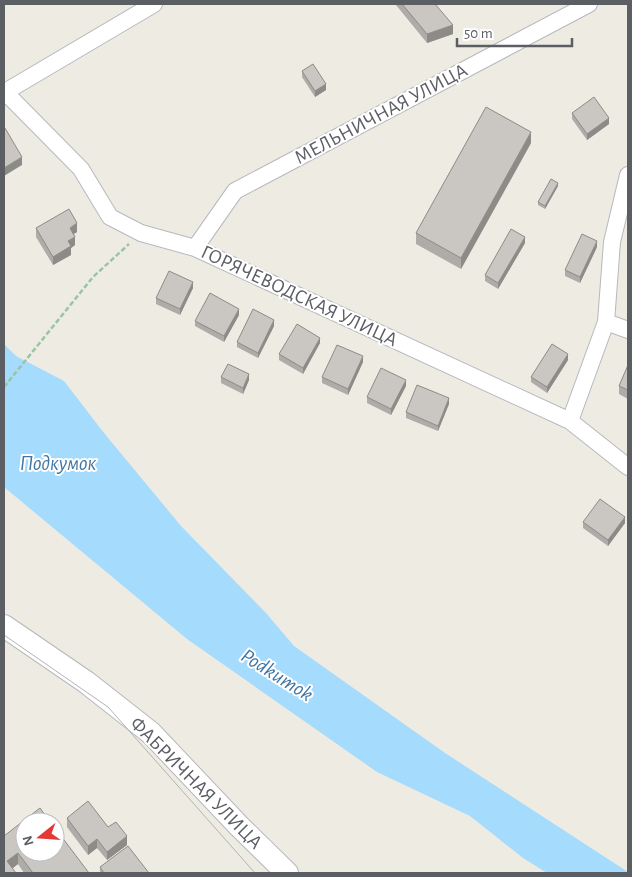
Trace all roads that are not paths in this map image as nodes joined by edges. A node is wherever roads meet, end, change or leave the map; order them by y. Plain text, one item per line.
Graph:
1 (154, 4) edge
2 (589, 4) edge
3 (4, 91) edge
4 (628, 175) edge
5 (195, 248) junction
6 (606, 322) junction
7 (628, 330) edge
8 (570, 421) junction
9 (628, 467) edge
10 (4, 626) edge
11 (288, 873) edge

1 - 3 street
2 - 5 street, МЕЛЬНИЧНАЯ УЛИЦА
3 - 5 street, ГОРЯЧЕВОДСКАЯ УЛИЦА
4 - 6 street
5 - 8 street, ГОРЯЧЕВОДСКАЯ УЛИЦА
6 - 7 street
6 - 8 street
8 - 9 street, ГОРЯЧЕВОДСКАЯ УЛИЦА
10 - 11 main road, ФАБРИЧНАЯ УЛИЦА

